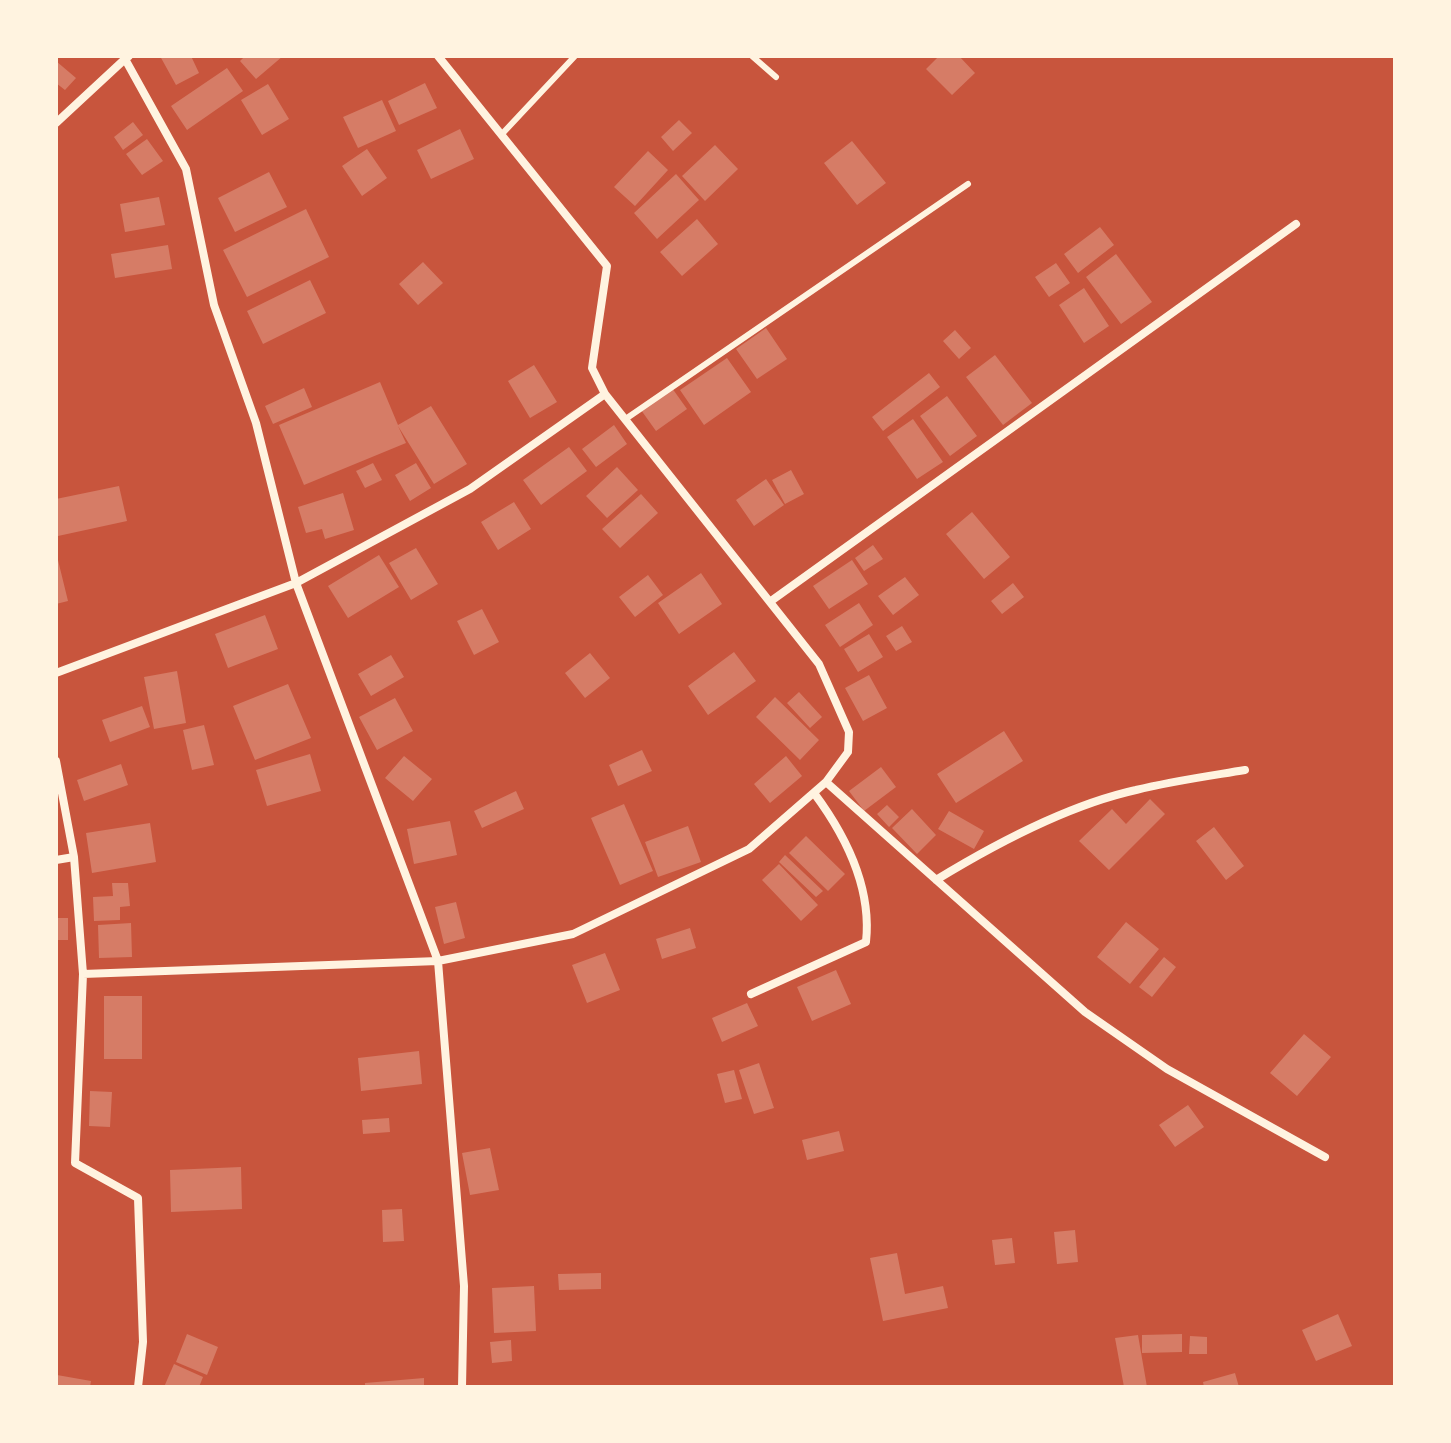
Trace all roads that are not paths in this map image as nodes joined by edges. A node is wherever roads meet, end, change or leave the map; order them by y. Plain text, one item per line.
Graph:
1 (438, 56) edge
2 (575, 56) edge
3 (752, 56) edge
4 (127, 58) edge
5 (776, 77) dead end
6 (56, 123) edge
7 (502, 134) junction
8 (968, 184) dead end
9 (1296, 224) dead end
10 (605, 394) junction
11 (627, 418) junction
12 (296, 583) junction
13 (771, 601) junction
14 (56, 673) edge
15 (56, 761) edge
16 (1245, 770) dead end
17 (826, 782) junction
18 (814, 793) junction
19 (74, 857) junction
20 (56, 860) edge
21 (936, 880) junction
22 (438, 961) junction
23 (83, 974) junction
24 (751, 994) dead end
25 (1325, 1157) dead end
26 (138, 1387) edge
27 (462, 1387) edge

1 - 7 street
2 - 7 lane
3 - 5 lane
4 - 6 street
4 - 12 street
7 - 10 street
8 - 11 lane
9 - 13 street
10 - 11 street
10 - 12 street
11 - 13 street
12 - 14 street
12 - 22 street
13 - 17 street
15 - 19 street
16 - 21 street
17 - 18 street
17 - 21 street
18 - 22 street
18 - 24 street
19 - 20 street
19 - 23 street
21 - 25 street
22 - 23 street
22 - 27 street
23 - 26 street

